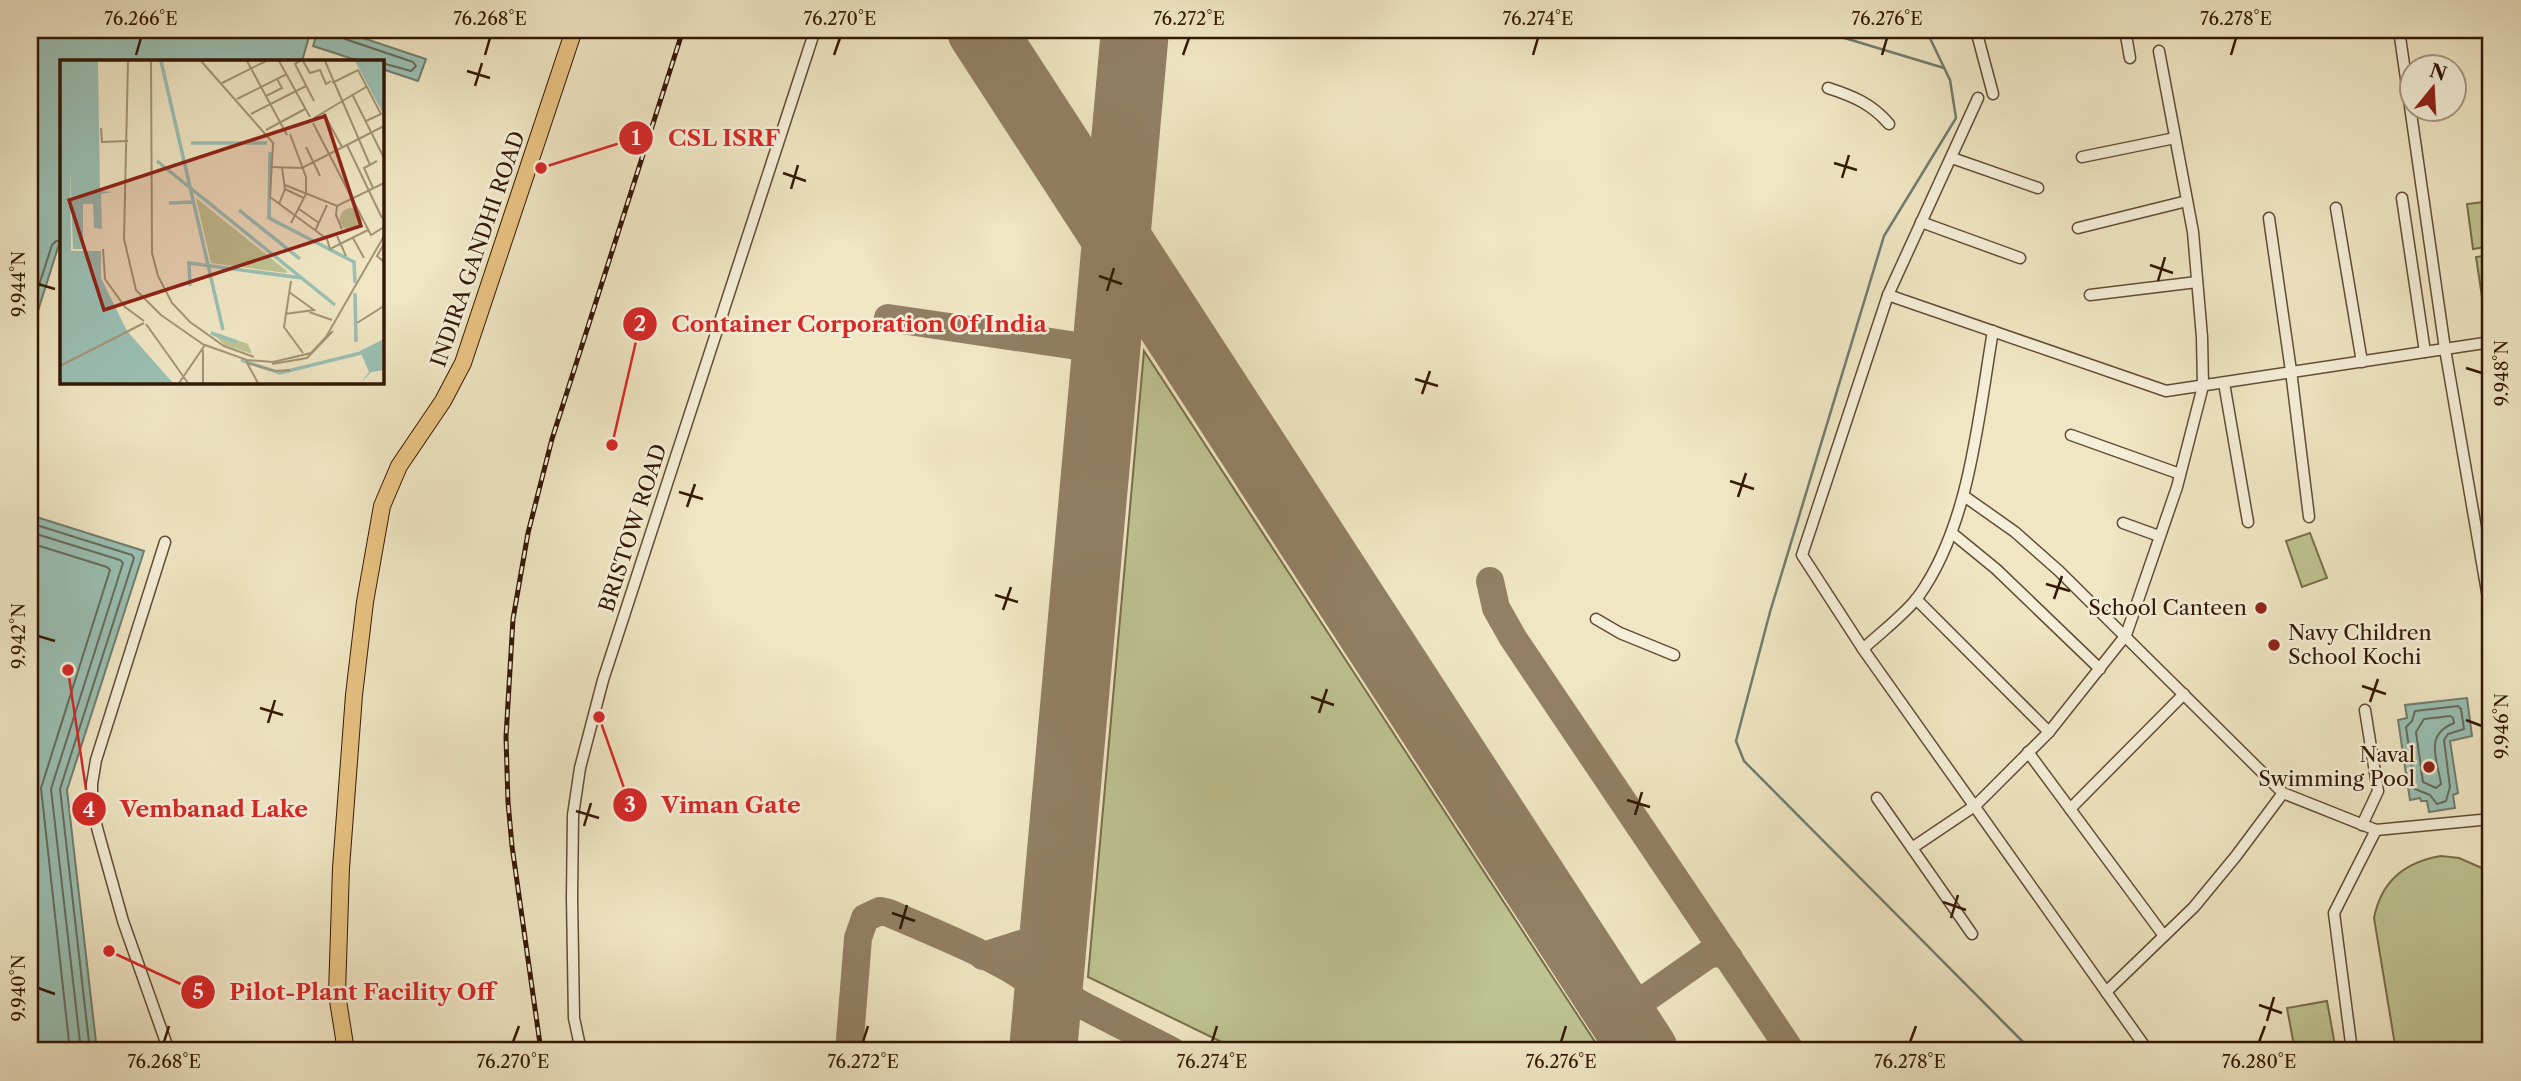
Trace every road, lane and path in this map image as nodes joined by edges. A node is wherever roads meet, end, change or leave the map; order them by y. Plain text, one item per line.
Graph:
1 (574, 30) edge
2 (815, 30) edge
3 (1976, 30) edge
4 (2125, 30) edge
5 (2399, 30) edge
6 (2159, 51) dead end
7 (2130, 58) dead end
8 (1828, 88) dead end
9 (1993, 94) dead end
10 (1978, 99) dead end
11 (1889, 124) dead end
12 (2175, 138) junction
13 (2082, 157) dead end
14 (1952, 158) junction
15 (2038, 188) dead end
16 (2402, 198) dead end
17 (2187, 201) junction
18 (2336, 208) dead end
19 (2269, 218) dead end
20 (1921, 222) junction
21 (2078, 228) dead end
22 (2020, 258) dead end
23 (2197, 282) junction
24 (1888, 295) junction
25 (2090, 295) dead end
26 (1993, 331) junction
27 (2491, 342) edge
28 (2445, 349) junction
29 (2425, 352) junction
30 (2362, 362) junction
31 (2291, 371) junction
32 (2224, 383) junction
33 (2203, 386) junction
34 (2071, 435) dead end
35 (2180, 474) junction
36 (1964, 496) junction
37 (2309, 517) dead end
38 (2248, 522) dead end
39 (2123, 523) dead end
40 (1952, 533) junction
41 (2159, 536) junction
42 (165, 542) dead end
43 (1916, 598) junction
44 (2491, 615) edge
45 (1595, 619) dead end
46 (2126, 635) junction
47 (1863, 649) junction
48 (1674, 655) dead end
49 (2100, 669) junction
50 (2184, 694) junction
51 (2365, 710) dead end
52 (2049, 732) junction
53 (2028, 752) junction
54 (2283, 793) junction
55 (1877, 797) dead end
56 (1976, 805) junction
57 (2070, 809) junction
58 (2491, 819) edge
59 (2362, 825) junction
60 (2376, 830) junction
61 (1912, 848) junction
62 (1972, 934) dead end
63 (2164, 936) junction
64 (2106, 992) junction
65 (169, 1051) edge
66 (346, 1051) edge
67 (581, 1051) edge
68 (2148, 1051) edge
69 (2353, 1051) edge

1 - 66 highway, INDIRA GANDHI ROAD
2 - 67 street, BRISTOW ROAD
3 - 9 street
4 - 7 street
5 - 28 street
6 - 12 street
8 - 11 street
10 - 14 street
12 - 13 street
12 - 17 street
14 - 15 street
14 - 20 street
16 - 29 street
17 - 21 street
17 - 23 street
18 - 30 street
19 - 31 street
20 - 22 street
20 - 24 street
23 - 25 street
23 - 33 street
24 - 26 street
24 - 47 street
26 - 33 street
26 - 36 street
27 - 28 street
28 - 29 street
28 - 44 street
29 - 30 street
30 - 31 street
31 - 32 street
31 - 37 street
32 - 33 street
32 - 38 street
33 - 35 street
34 - 35 street
35 - 41 street
36 - 40 street
36 - 46 street
39 - 41 street
40 - 43 street
40 - 49 street
41 - 46 street
42 - 65 street
43 - 47 street
43 - 52 street
45 - 48 street
46 - 49 street
46 - 50 street
47 - 56 street
49 - 52 street
50 - 54 street
50 - 57 street
51 - 59 street
52 - 53 street
53 - 56 street
53 - 57 street
54 - 59 street
54 - 63 street
55 - 61 street
56 - 61 street
56 - 64 street
57 - 63 street
58 - 60 street
59 - 60 street
60 - 69 street
61 - 62 street
63 - 64 street
64 - 68 street

